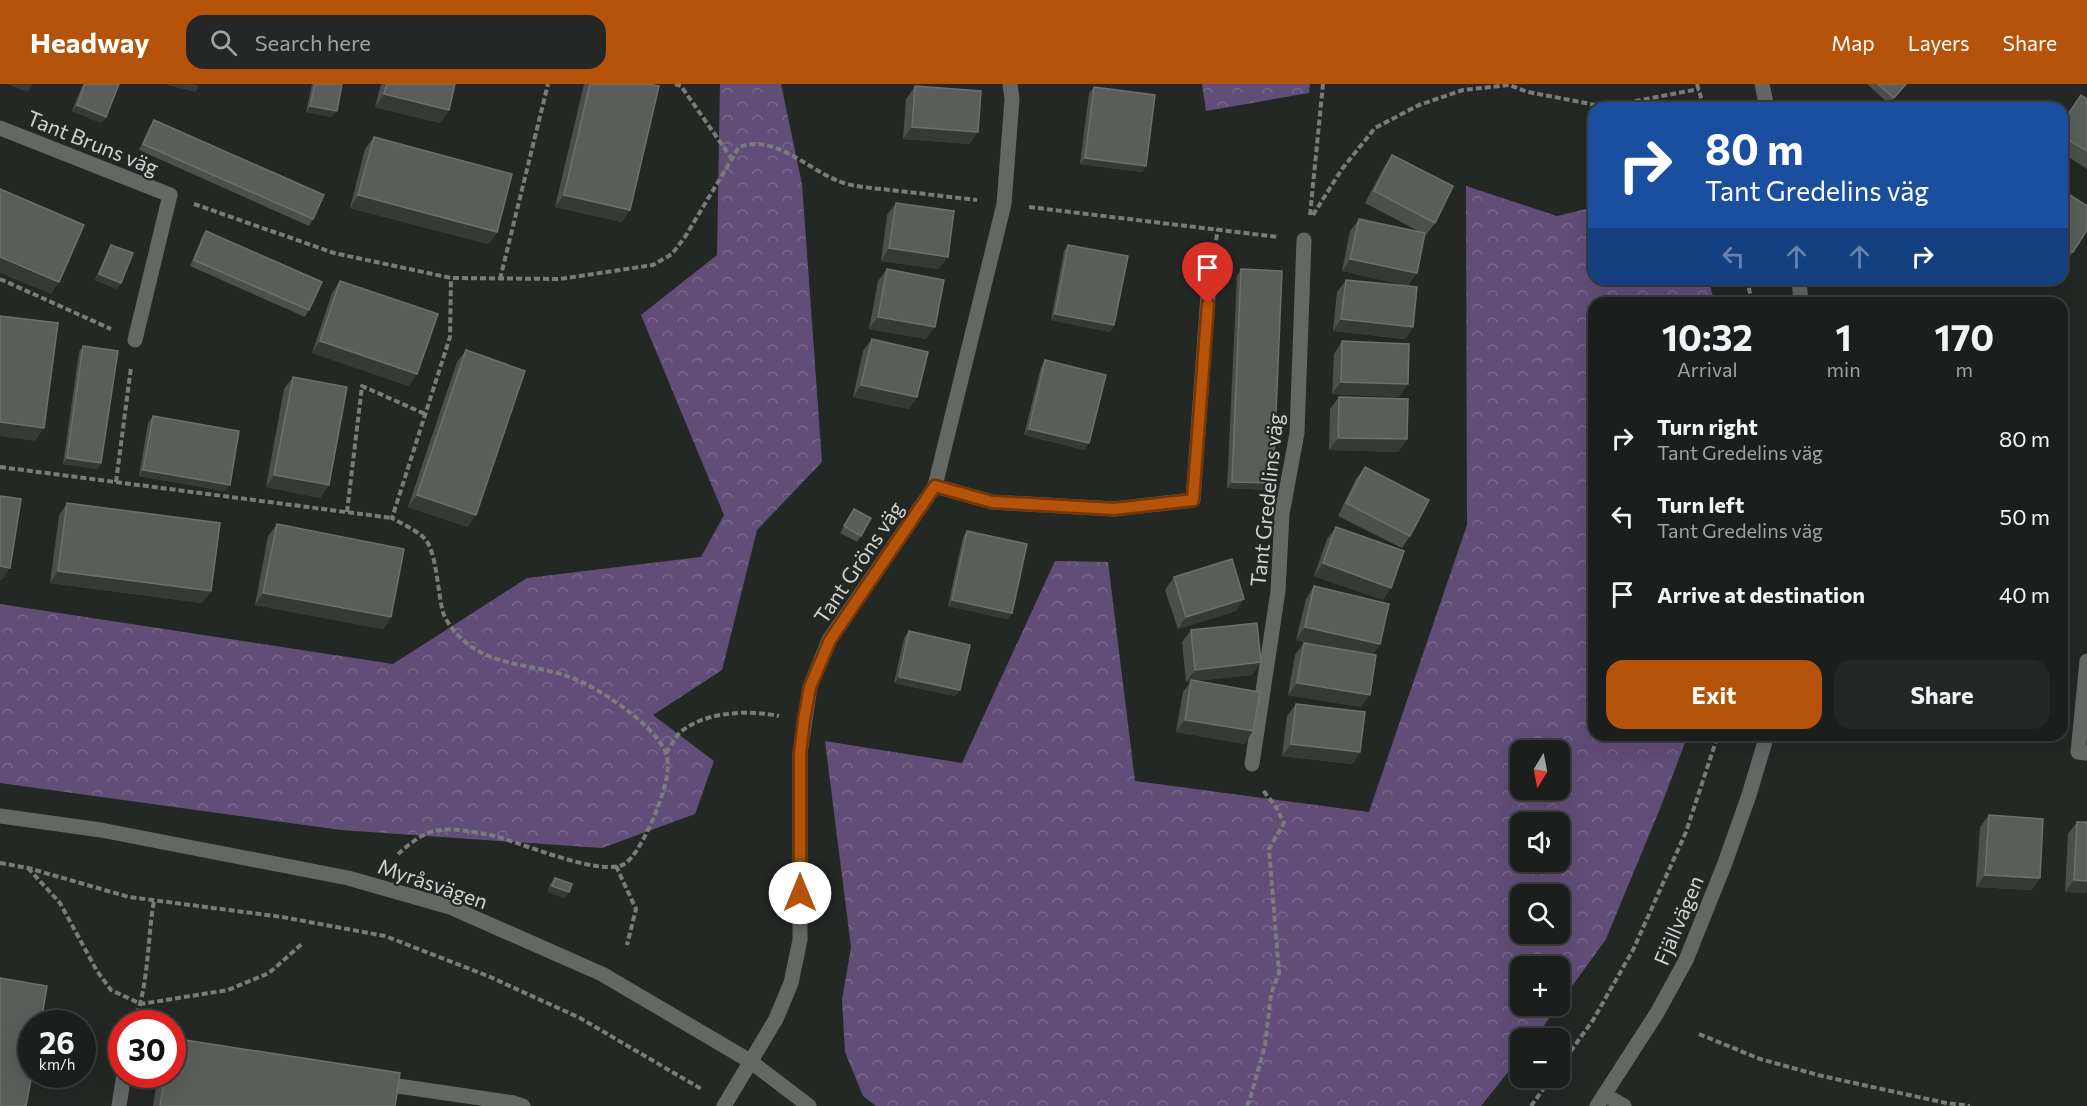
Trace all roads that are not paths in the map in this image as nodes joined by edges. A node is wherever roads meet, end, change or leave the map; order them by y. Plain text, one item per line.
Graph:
1 (1010, 84) edge
2 (1762, 84) edge
3 (1766, 102) edge
4 (0, 128) edge
5 (1304, 240) road end
6 (1209, 282) dead end
7 (135, 340) road end
8 (935, 486) junction
9 (2087, 660) edge
10 (1765, 741) edge
11 (2087, 753) edge
12 (1252, 764) road end
13 (0, 816) edge
14 (750, 1061) junction
15 (391, 1085) edge
16 (122, 1088) edge
17 (1601, 1101) edge
18 (725, 1105) edge
19 (119, 1106) edge
20 (523, 1106) edge
21 (809, 1106) edge
22 (1624, 1106) edge

1 - 8 street, Tant Gröns väg
2 - 3 street
4 - 7 street, Tant Bruns väg
5 - 12 street, Tant Gredelins väg
6 - 8 street
8 - 14 street, Tant Gröns väg
9 - 11 street
10 - 17 street, Fjällvägen
13 - 14 street, Myråsvägen
14 - 18 street, Tant Gröns väg
14 - 21 street, Myråsvägen
15 - 20 street
16 - 19 street
17 - 22 street

